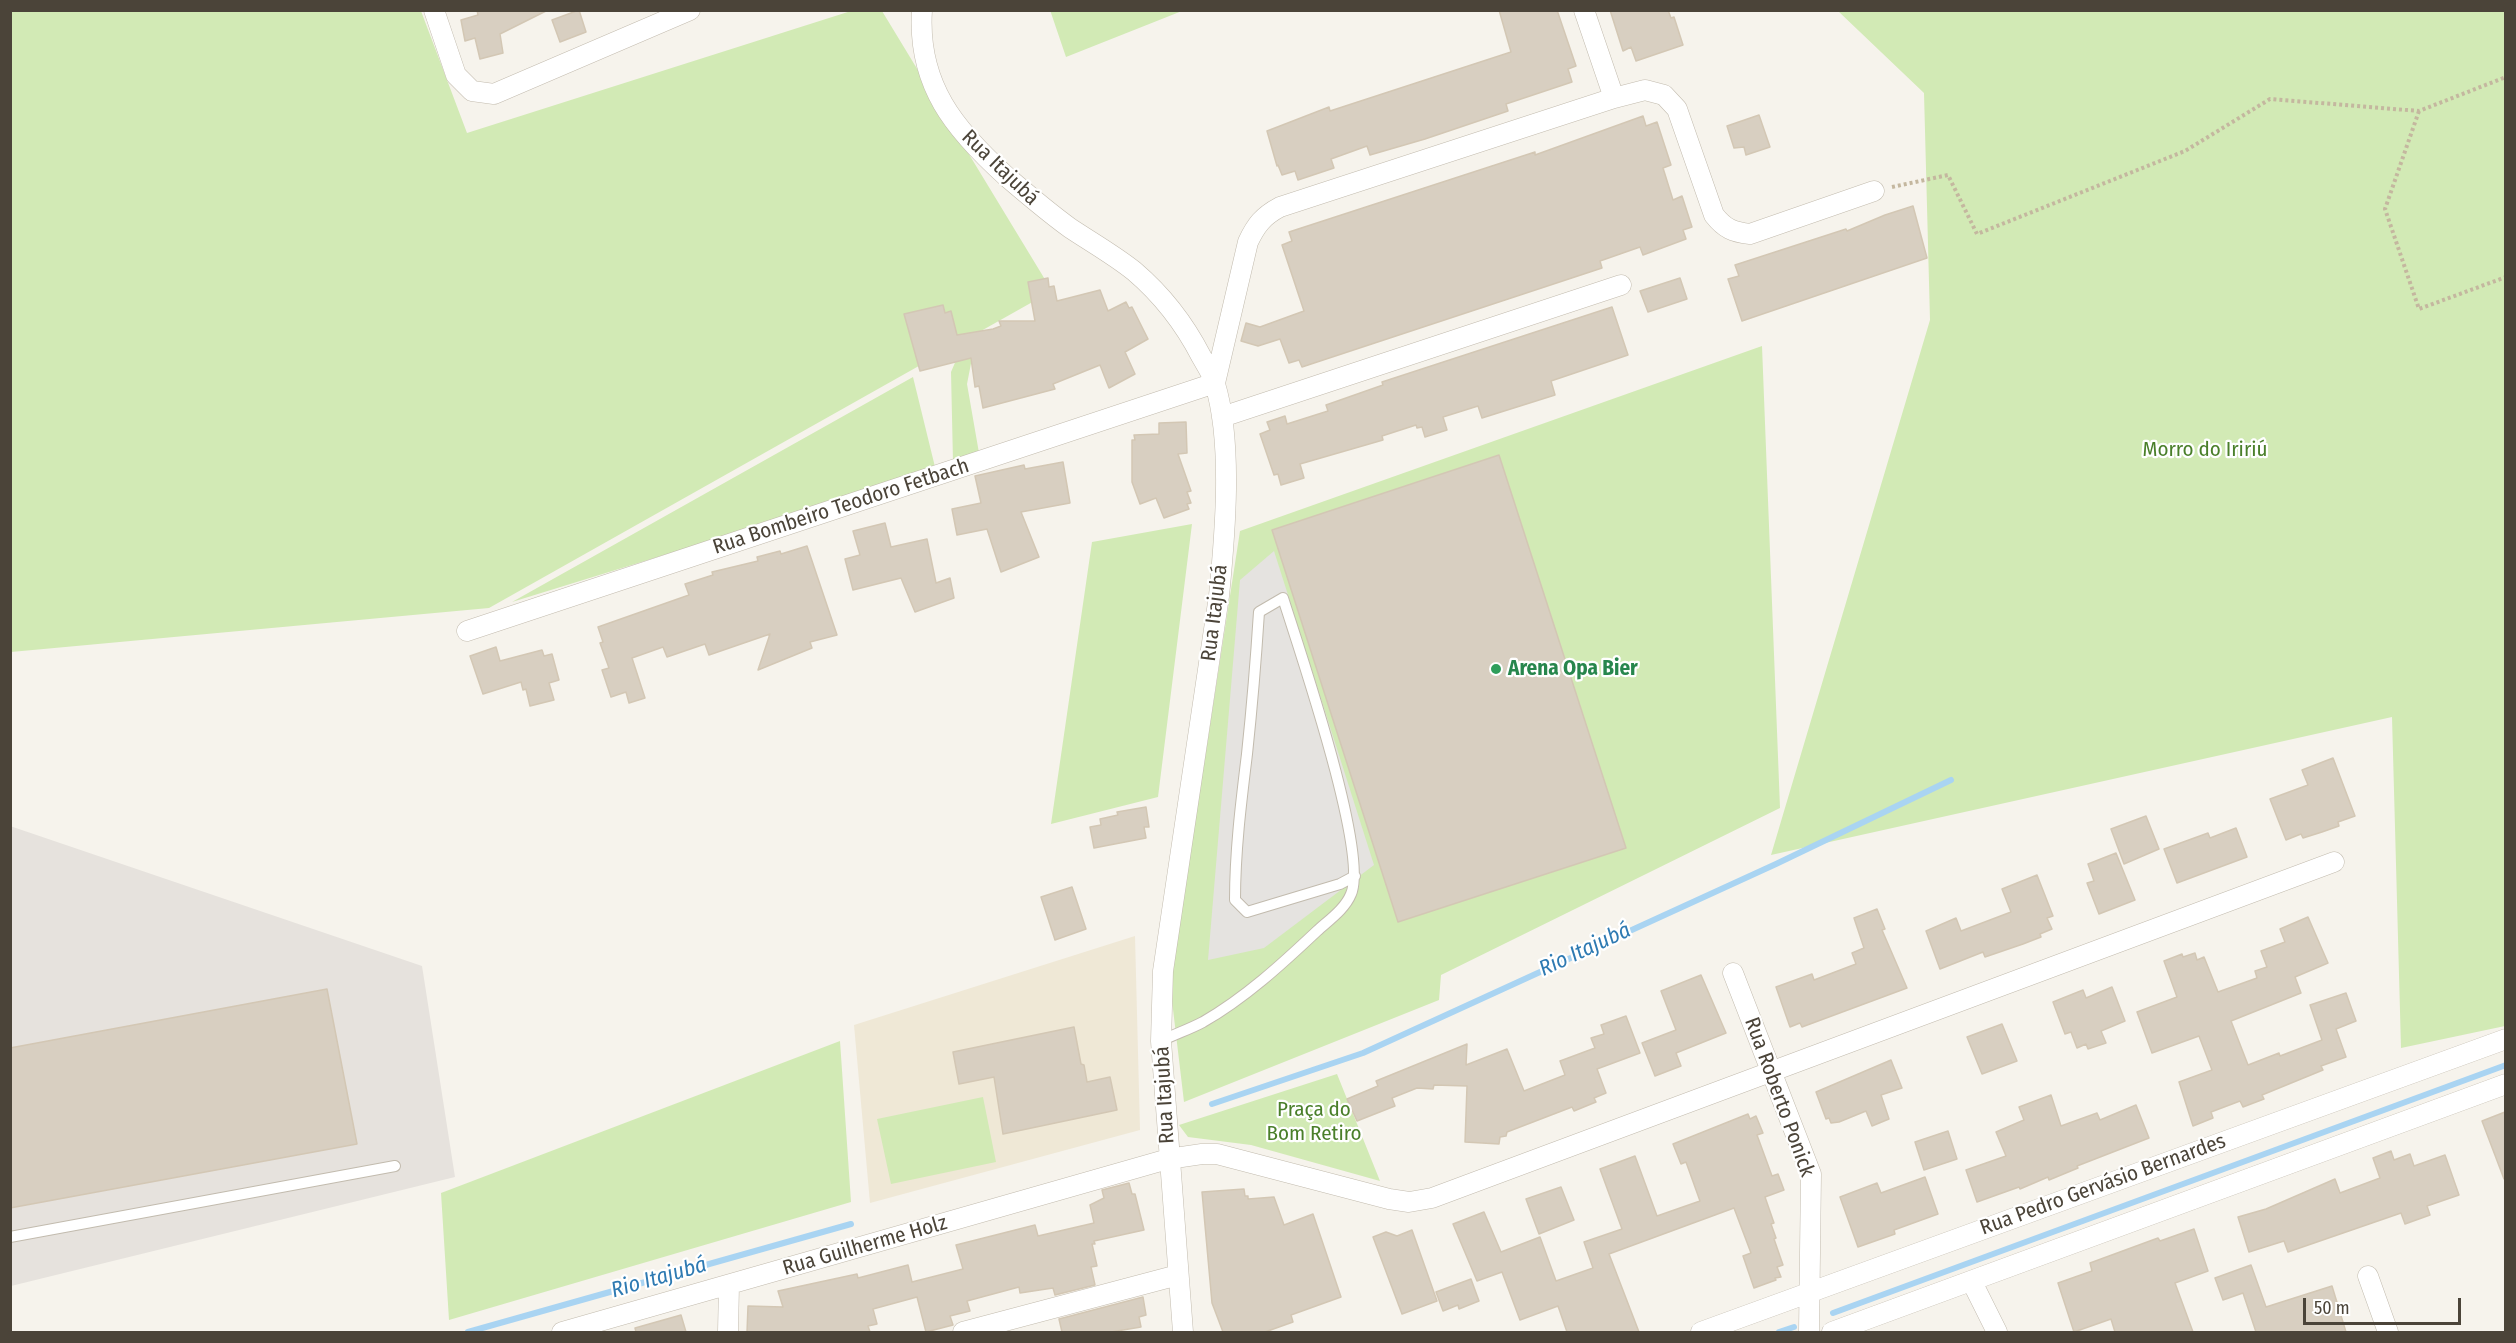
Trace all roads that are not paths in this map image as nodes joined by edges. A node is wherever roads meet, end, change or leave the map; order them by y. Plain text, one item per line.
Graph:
1 (434, 10) edge
2 (690, 10) edge
3 (922, 10) edge
4 (1584, 10) edge
5 (1614, 98) junction
6 (1874, 191) road end
7 (1621, 285) dead end
8 (1215, 383) junction
9 (1222, 417) junction
10 (467, 631) dead end
11 (2334, 862) dead end
12 (1355, 876) junction
13 (1733, 973) dead end
14 (2505, 1039) edge
15 (1161, 1041) junction
16 (1778, 1070) junction
17 (2505, 1084) edge
18 (1168, 1159) junction
19 (394, 1166) dead end
20 (10, 1237) edge
21 (1178, 1275) junction
22 (2368, 1276) dead end
23 (1972, 1282) junction
24 (729, 1285) junction
25 (1810, 1292) junction
26 (562, 1332) edge
27 (728, 1332) edge
28 (963, 1332) edge
29 (1183, 1332) edge
30 (1701, 1332) edge
31 (1809, 1332) edge
32 (1832, 1332) edge
33 (1997, 1332) edge
34 (2388, 1332) edge

1 - 2 street
3 - 8 street, Rua Itajubá
4 - 5 street
5 - 6 street
5 - 8 street
7 - 9 street
8 - 9 street, Rua Itajubá
8 - 10 street, Rua Bombeiro Teodoro Fetbach
9 - 15 street, Rua Itajubá
11 - 16 street, Rua Guilherme Holz
12 - 12 lane
12 - 15 lane
13 - 16 street, Rua Roberto Ponick
14 - 25 street, Rua Pedro Gervásio Bernardes
15 - 18 street, Rua Itajubá
16 - 18 street, Rua Guilherme Holz
16 - 25 street, Rua Roberto Ponick
17 - 23 street
18 - 21 street, Rua Itajubá
18 - 24 street, Rua Guilherme Holz
19 - 20 lane
21 - 28 street
21 - 29 street, Rua Itajubá
22 - 34 street
23 - 32 street
23 - 33 street
24 - 26 street, Rua Guilherme Holz
24 - 27 street
25 - 30 street, Rua Pedro Gervásio Bernardes
25 - 31 street, Rua Roberto Ponick

